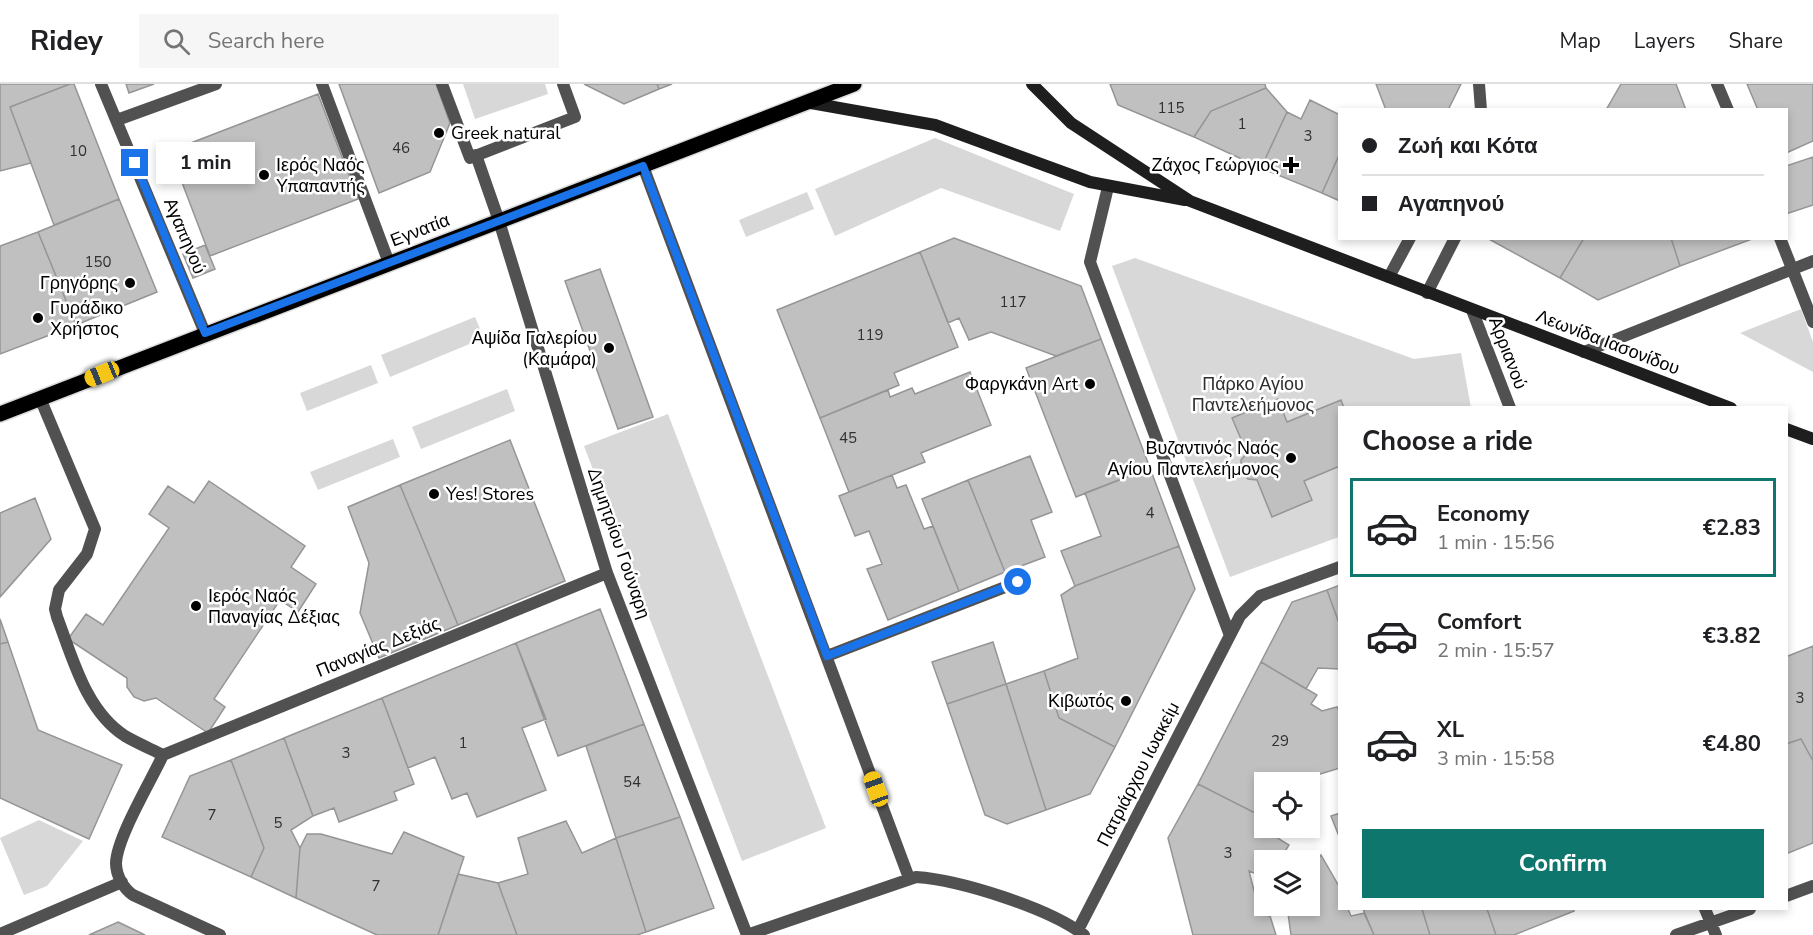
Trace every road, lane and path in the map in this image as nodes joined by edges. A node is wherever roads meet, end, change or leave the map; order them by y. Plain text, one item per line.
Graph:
1 (101, 84) edge
2 (216, 84) edge
3 (322, 84) edge
4 (442, 84) edge
5 (563, 84) edge
6 (853, 84) edge
7 (1032, 84) edge
8 (1479, 84) edge
9 (1717, 84) edge
10 (811, 103) junction
11 (1482, 108) edge
12 (1727, 108) edge
13 (117, 120) junction
14 (476, 155) junction
15 (643, 166) junction
16 (1108, 187) junction
17 (1190, 201) junction
18 (499, 221) junction
19 (1409, 240) edge
20 (1454, 240) edge
21 (1781, 240) edge
22 (1813, 261) edge
23 (389, 263) junction
24 (1792, 268) junction
25 (1389, 277) junction
26 (1427, 293) junction
27 (1472, 310) junction
28 (1813, 322) edge
29 (205, 333) junction
30 (1584, 352) junction
31 (40, 398) junction
32 (1509, 406) edge
33 (1726, 406) edge
34 (0, 414) edge
35 (1788, 430) edge
36 (1813, 439) edge
37 (1338, 568) edge
38 (607, 573) junction
39 (1018, 582) dead end
40 (1229, 633) junction
41 (827, 656) junction
42 (163, 755) junction
43 (909, 878) junction
44 (122, 882) junction
45 (1813, 886) edge
46 (1788, 895) edge
47 (1705, 910) edge
48 (1747, 910) edge
49 (1711, 922) junction
50 (1081, 933) edge
51 (0, 934) edge
52 (220, 935) edge
53 (747, 935) edge
54 (1676, 935) edge
55 (1716, 935) edge

1 - 13 street, Αγαπηνού
2 - 13 street
3 - 23 street
4 - 14 street, Δημητρίου Γούναρη
5 - 14 street
6 - 10 main road, Εγνατία
7 - 17 main road
8 - 11 street
9 - 12 street
10 - 15 main road, Εγνατία
10 - 16 main road
13 - 29 street, Αγαπηνού
14 - 18 street, Δημητρίου Γούναρη
15 - 18 main road, Εγνατία
15 - 41 street
16 - 17 main road
16 - 40 street
17 - 25 main road, Λεωνίδα Ιασονίδου
18 - 23 main road, Εγνατία
18 - 38 street, Δημητρίου Γούναρη
19 - 25 street
20 - 26 street
21 - 24 street
22 - 24 street
23 - 29 main road, Εγνατία
24 - 28 street
24 - 30 street
25 - 26 main road, Λεωνίδα Ιασονίδου
26 - 27 main road, Λεωνίδα Ιασονίδου
27 - 30 main road, Λεωνίδα Ιασονίδου
27 - 32 street, Αρριανού
29 - 31 main road, Εγνατία
30 - 33 main road, Λεωνίδα Ιασονίδου
31 - 34 main road, Εγνατία
31 - 42 street
35 - 36 main road
37 - 40 street, Πατριάρχου Ιωακείμ
38 - 42 street, Παναγίας Δεξιάς
38 - 53 street, Δημητρίου Γούναρη
39 - 41 street
40 - 50 street, Πατριάρχου Ιωακείμ
41 - 43 street
42 - 44 street
43 - 50 street
43 - 53 street
44 - 51 street
44 - 52 street
45 - 46 street
47 - 49 street
48 - 49 street
49 - 54 street
49 - 55 street

